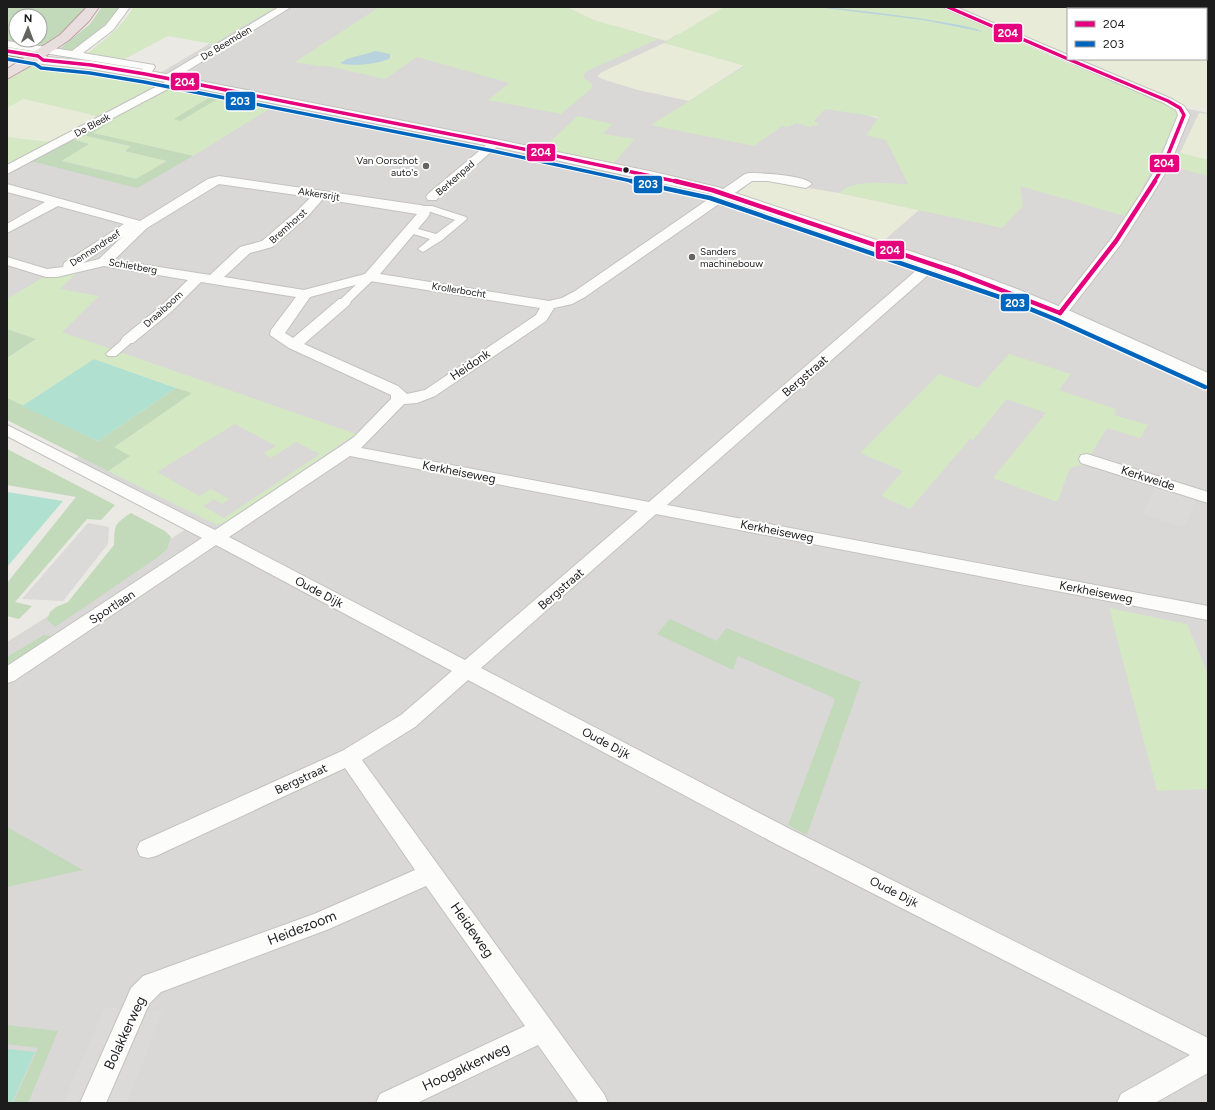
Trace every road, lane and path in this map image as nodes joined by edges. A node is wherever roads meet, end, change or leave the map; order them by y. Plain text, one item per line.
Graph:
1 (93, 7) edge
2 (125, 7) edge
3 (286, 7) edge
4 (948, 7) edge
5 (7, 44) edge
6 (7, 51) edge
7 (42, 53) junction
8 (75, 54) junction
9 (1067, 59) edge
10 (1070, 60) edge
11 (145, 74) junction
12 (7, 75) edge
13 (172, 80) junction
14 (495, 143) junction
15 (7, 170) edge
16 (806, 184) dead end
17 (7, 188) edge
18 (320, 194) junction
19 (726, 194) junction
20 (432, 197) dead end
21 (55, 202) junction
22 (421, 213) junction
23 (138, 224) junction
24 (7, 229) edge
25 (411, 230) junction
26 (438, 238) junction
27 (423, 249) dead end
28 (7, 262) edge
29 (104, 262) junction
30 (932, 265) junction
31 (57, 273) junction
32 (370, 276) junction
33 (198, 277) junction
34 (214, 279) junction
35 (304, 294) junction
36 (344, 302) joint
37 (549, 305) junction
38 (1060, 313) junction
39 (128, 340) joint
40 (294, 345) junction
41 (112, 354) dead end
42 (1208, 380) edge
43 (399, 400) junction
44 (7, 430) edge
45 (347, 450) junction
46 (1087, 459) dead end
47 (1208, 498) edge
48 (653, 508) junction
49 (216, 538) junction
50 (1208, 613) edge
51 (468, 670) junction
52 (7, 676) edge
53 (349, 757) junction
54 (148, 849) dead end
55 (431, 873) junction
56 (170, 976) joint
57 (543, 1030) junction
58 (1208, 1051) edge
59 (1208, 1059) edge
60 (93, 1103) edge
61 (389, 1103) edge
62 (596, 1103) edge
63 (1130, 1103) edge

1 - 7 highway
2 - 8 street
3 - 13 street, De Beemden
4 - 9 street
5 - 7 street
6 - 7 main road
7 - 8 street
7 - 11 street
7 - 12 highway
8 - 11 street
10 - 38 street
11 - 13 street
13 - 14 street
13 - 15 street, De Bleek
14 - 19 street
14 - 20 street, Berkenpad
16 - 19 street
17 - 21 street
18 - 22 street, Akkersrijt
18 - 23 street, Akkersrijt
18 - 34 street, Bremhorst
19 - 30 street
19 - 37 street
21 - 23 street
21 - 24 street
22 - 25 street
22 - 26 street
23 - 29 street, Schietberg
23 - 31 street, Dennendreef
25 - 26 street
25 - 32 street
26 - 27 street
28 - 31 street, Dennendreef
29 - 31 street, Dennendreef
29 - 33 street, Schietberg
30 - 38 street
30 - 48 street, Bergstraat
32 - 35 street, Krollerbocht
32 - 36 street
32 - 37 street, Krollerbocht
33 - 34 street, Schietberg
33 - 39 street, Draaiboom
34 - 35 street, Schietberg
35 - 40 street
36 - 40 street
37 - 43 street, Heidonk
38 - 42 street
39 - 41 street
40 - 43 street
43 - 45 street
44 - 49 street, Oude Dijk
45 - 48 street, Kerkheiseweg
45 - 49 street
46 - 47 street, Kerkweide
48 - 50 street, Kerkheiseweg
48 - 51 street, Bergstraat
49 - 51 street, Oude Dijk
49 - 52 street, Sportlaan
51 - 53 street, Bergstraat
51 - 58 street, Oude Dijk
53 - 54 street, Bergstraat
53 - 55 street, Heideweg
55 - 56 street, Heidezoom
55 - 57 street, Heideweg
56 - 60 street, Bolakkerweg
57 - 61 street, Hoogakkerweg
57 - 62 street, Heideweg
59 - 63 street

